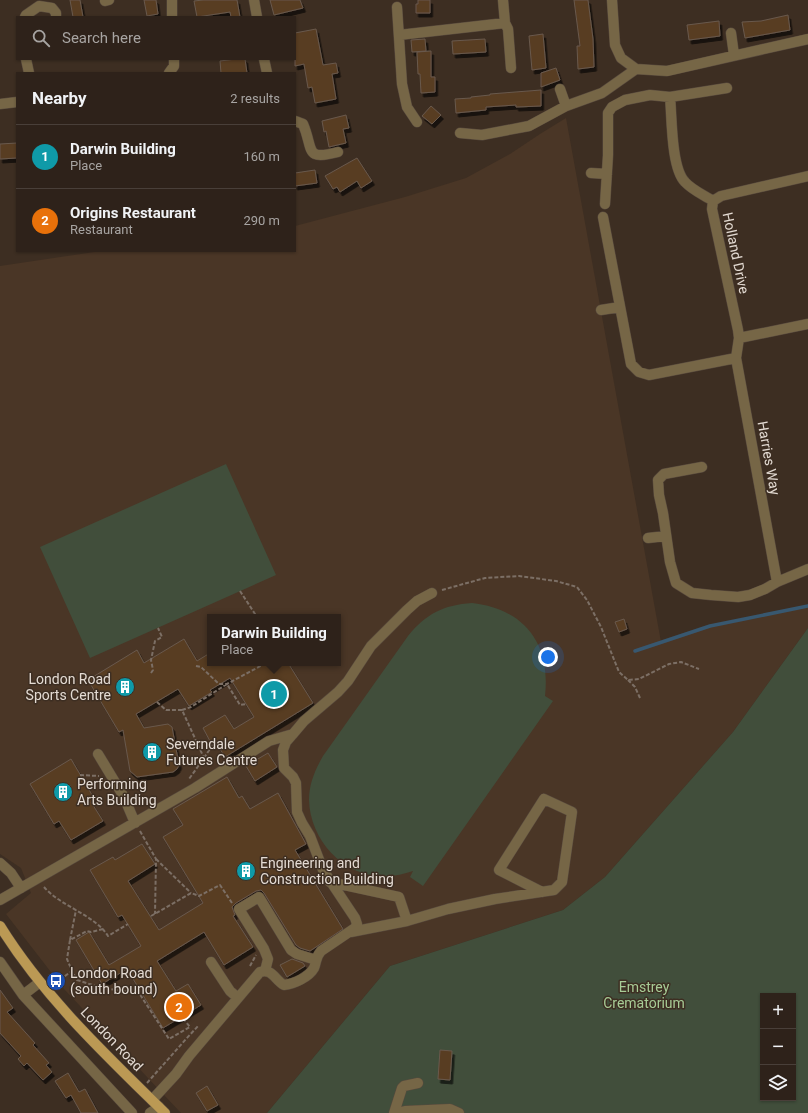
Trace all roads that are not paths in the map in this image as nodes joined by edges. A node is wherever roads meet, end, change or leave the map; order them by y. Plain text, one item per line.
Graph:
1 (172, 0) edge
2 (254, 0) edge
3 (503, 0) edge
4 (612, 0) edge
5 (397, 7) dead end
6 (26, 16) edge
7 (56, 16) edge
8 (172, 16) edge
9 (257, 16) edge
10 (505, 23) junction
11 (731, 33) dead end
12 (399, 35) junction
13 (808, 39) edge
14 (734, 55) junction
15 (28, 60) edge
16 (174, 60) edge
17 (264, 60) edge
18 (511, 68) dead end
19 (636, 69) junction
20 (29, 72) edge
21 (170, 72) edge
22 (267, 72) edge
23 (560, 88) dead end
24 (727, 88) dead end
25 (670, 97) junction
26 (16, 102) edge
27 (0, 104) edge
28 (566, 106) junction
29 (296, 122) edge
30 (417, 122) dead end
31 (460, 133) dead end
32 (338, 152) dead end
33 (591, 173) dead end
34 (607, 174) junction
35 (808, 176) edge
36 (713, 201) junction
37 (605, 204) dead end
38 (603, 217) dead end
39 (620, 307) junction
40 (601, 310) dead end
41 (808, 324) edge
42 (739, 338) junction
43 (736, 358) junction
44 (702, 467) dead end
45 (666, 536) junction
46 (648, 538) dead end
47 (808, 569) edge
48 (777, 582) junction
49 (432, 594) road end
50 (293, 734) junction
51 (98, 754) dead end
52 (135, 823) junction
53 (0, 864) edge
54 (330, 882) junction
55 (21, 888) junction
56 (542, 892) junction
57 (0, 900) edge
58 (407, 921) junction
59 (0, 926) edge
60 (351, 932) junction
61 (316, 960) junction
62 (0, 962) edge
63 (211, 962) dead end
64 (264, 971) junction
65 (44, 986) junction
66 (23, 995) junction
67 (238, 998) junction
68 (418, 1083) dead end
69 (158, 1107) edge
70 (132, 1113) edge
71 (150, 1113) edge
72 (394, 1113) edge
73 (398, 1113) edge
74 (459, 1113) edge

1 - 8 street
2 - 9 street
3 - 10 street
4 - 19 street
5 - 12 street
6 - 7 street
10 - 12 street
10 - 18 street
11 - 14 street
12 - 30 street
13 - 14 street
14 - 19 street
15 - 20 street
16 - 21 street
17 - 22 street
19 - 28 street
23 - 28 street
24 - 25 street
25 - 34 street
25 - 36 street
26 - 27 street
28 - 31 street
29 - 32 street
33 - 34 street
34 - 37 street
35 - 36 street, Holland Drive
36 - 42 street, Holland Drive
38 - 39 street
39 - 40 street
39 - 43 street
41 - 42 street
42 - 43 street, Harries Way
43 - 48 street, Harries Way
44 - 45 street
45 - 46 street
45 - 48 street
47 - 48 street
49 - 50 street
50 - 52 street
50 - 54 street
51 - 52 street
52 - 55 street
53 - 55 street
54 - 58 street
54 - 60 street
55 - 57 street
56 - 56 street
56 - 58 street
58 - 60 street
59 - 65 main road, London Road
60 - 61 street
61 - 64 street
61 - 64 street
62 - 66 street
63 - 67 street
64 - 67 street
65 - 66 street
65 - 69 main road, London Road
66 - 70 street
67 - 69 street
68 - 72 street
69 - 71 street
73 - 74 street

